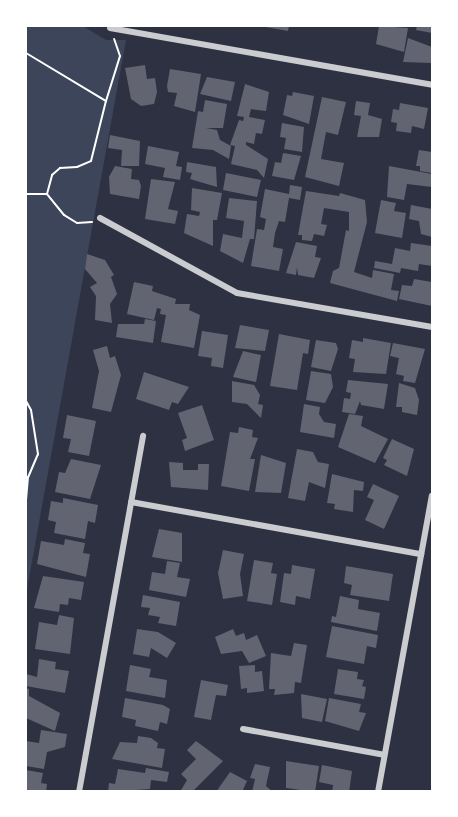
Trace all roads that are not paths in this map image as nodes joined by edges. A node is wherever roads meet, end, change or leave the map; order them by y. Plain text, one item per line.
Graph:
1 (110, 28) road end
2 (432, 85) edge
3 (100, 218) road end
4 (432, 327) edge
5 (143, 436) dead end
6 (432, 496) edge
7 (131, 502) junction
8 (421, 554) junction
9 (243, 729) dead end
10 (384, 755) junction
11 (79, 792) edge
12 (378, 792) edge

1 - 2 street
3 - 4 street
5 - 7 street
6 - 8 street
7 - 8 street
7 - 11 street
8 - 10 street
9 - 10 street
10 - 12 street

